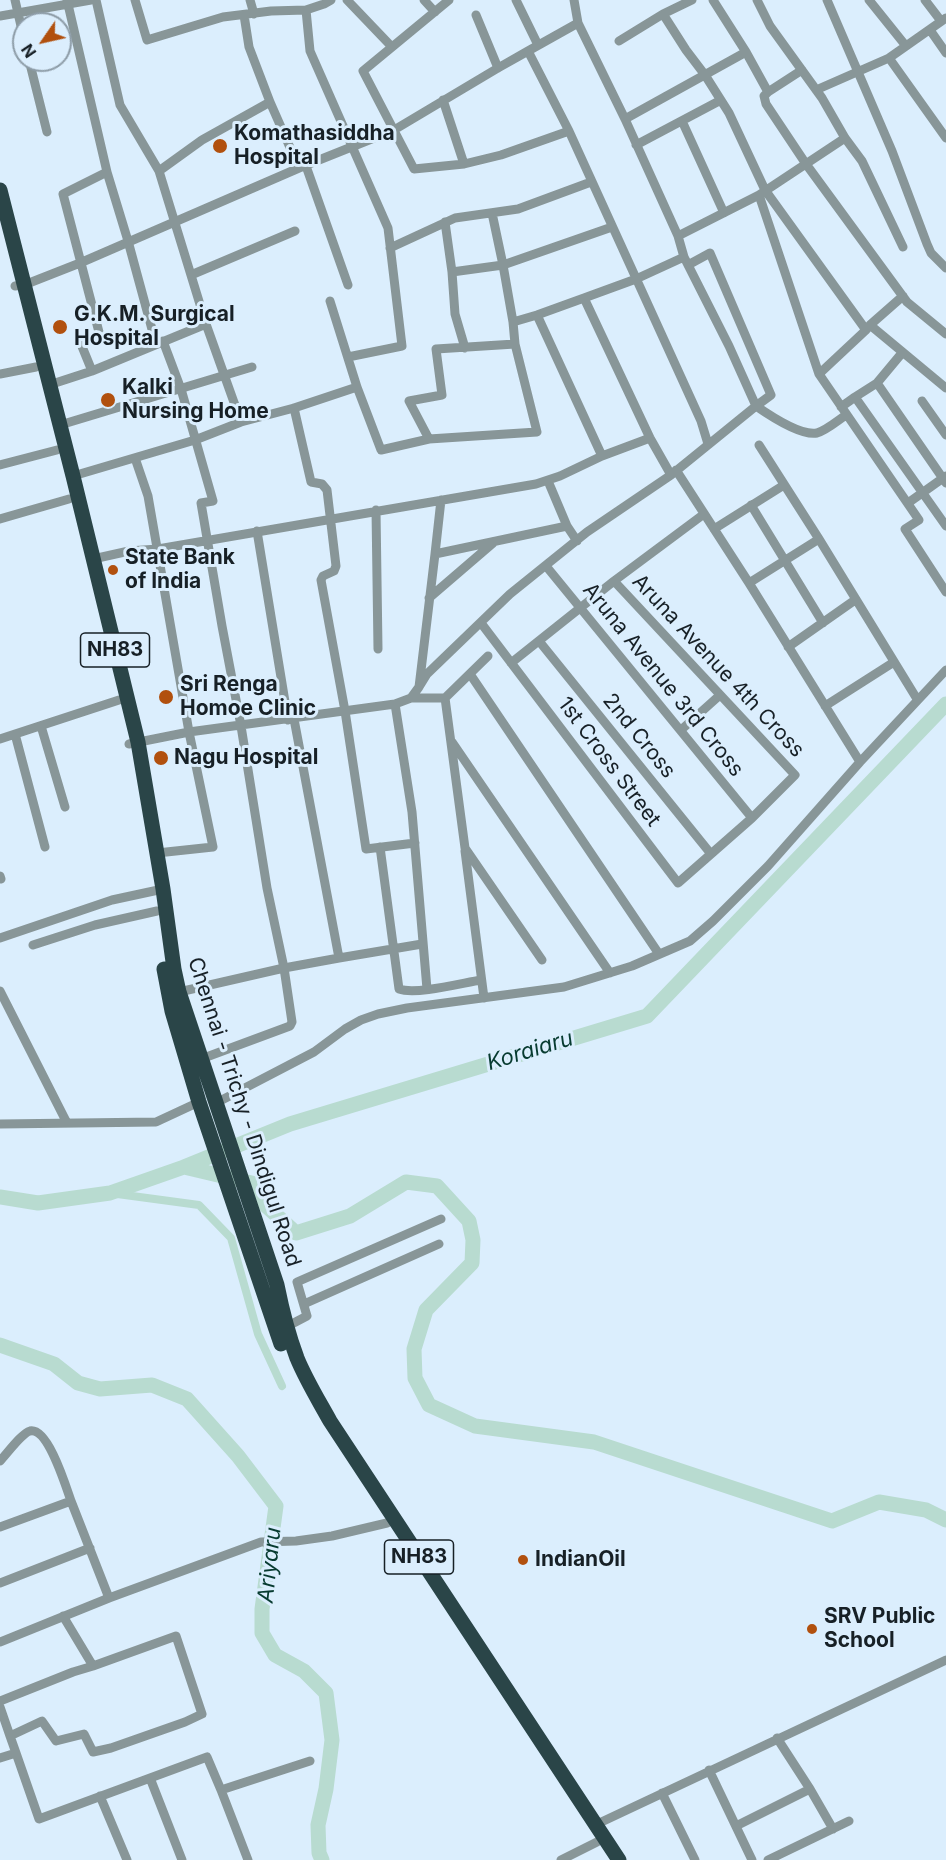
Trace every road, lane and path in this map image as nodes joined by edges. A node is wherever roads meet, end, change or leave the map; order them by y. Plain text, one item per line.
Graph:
1 (91, 0) edge
2 (96, 0) edge
3 (135, 0) edge
4 (250, 0) edge
5 (331, 0) edge
6 (347, 0) edge
7 (424, 0) edge
8 (449, 0) edge
9 (516, 0) edge
10 (574, 0) edge
11 (692, 0) edge
12 (713, 0) edge
13 (757, 0) edge
14 (827, 0) edge
15 (869, 0) edge
16 (925, 0) edge
17 (67, 2) edge
18 (306, 10) junction
19 (22, 12) edge
20 (435, 12) junction
21 (254, 14) junction
22 (663, 14) junction
23 (244, 15) junction
24 (476, 15) dead end
25 (944, 20) edge
26 (578, 23) junction
27 (930, 30) junction
28 (619, 41) dead end
29 (538, 45) junction
30 (906, 46) junction
31 (392, 47) junction
32 (528, 51) junction
33 (746, 52) junction
34 (946, 53) edge
35 (889, 58) junction
36 (498, 68) junction
37 (802, 70) junction
38 (32, 72) edge
39 (858, 72) junction
40 (705, 75) junction
41 (816, 90) junction
42 (768, 92) junction
43 (443, 100) junction
44 (721, 100) junction
45 (270, 102) junction
46 (625, 119) junction
47 (682, 121) junction
48 (394, 130) junction
49 (568, 131) junction
50 (47, 132) dead end
51 (845, 138) junction
52 (946, 138) edge
53 (636, 145) junction
54 (352, 148) junction
55 (464, 164) junction
56 (806, 164) junction
57 (302, 167) junction
58 (159, 171) junction
59 (107, 172) junction
60 (591, 182) junction
61 (0, 190) edge
62 (762, 193) junction
63 (492, 213) junction
64 (724, 213) junction
65 (0, 221) edge
66 (174, 222) junction
67 (445, 222) junction
68 (612, 227) junction
69 (295, 231) dead end
70 (678, 236) junction
71 (128, 241) junction
72 (903, 247) dead end
73 (390, 248) junction
74 (942, 257) edge
75 (686, 261) junction
76 (80, 263) junction
77 (503, 265) junction
78 (946, 268) edge
79 (452, 273) junction
80 (191, 275) junction
81 (636, 279) junction
82 (348, 285) dead end
83 (19, 286) junction
84 (903, 296) junction
85 (584, 298) junction
86 (330, 301) dead end
87 (537, 315) junction
88 (513, 322) junction
89 (206, 324) junction
90 (868, 328) junction
91 (946, 334) edge
92 (159, 343) junction
93 (515, 344) junction
94 (465, 348) junction
95 (902, 353) junction
96 (348, 357) junction
97 (36, 367) junction
98 (252, 367) dead end
99 (92, 371) junction
100 (0, 374) edge
101 (819, 374) junction
102 (224, 376) junction
103 (877, 383) junction
104 (49, 385) junction
105 (357, 387) junction
106 (946, 388) edge
107 (181, 389) junction
108 (855, 397) junction
109 (922, 401) dead end
110 (756, 406) junction
111 (294, 408) junction
112 (843, 411) junction
113 (241, 422) junction
114 (60, 425) junction
115 (946, 435) edge
116 (650, 438) junction
117 (429, 439) junction
118 (195, 440) junction
119 (708, 444) junction
120 (759, 445) dead end
121 (57, 450) junction
122 (602, 456) junction
123 (135, 458) junction
124 (0, 465) edge
125 (674, 472) junction
126 (73, 476) junction
127 (945, 479) edge
128 (548, 481) junction
129 (783, 485) junction
130 (922, 493) junction
131 (74, 498) junction
132 (441, 500) junction
133 (908, 502) junction
134 (751, 505) junction
135 (376, 510) junction
136 (704, 514) junction
137 (0, 519) edge
138 (330, 519) junction
139 (567, 526) junction
140 (946, 526) edge
141 (714, 529) junction
142 (257, 531) junction
143 (208, 539) junction
144 (819, 539) junction
145 (577, 541) junction
146 (495, 542) junction
147 (158, 549) junction
148 (435, 554) junction
149 (93, 559) junction
150 (784, 562) junction
151 (546, 566) junction
152 (614, 581) junction
153 (750, 583) junction
154 (946, 592) edge
155 (429, 598) junction
156 (855, 600) junction
157 (581, 609) junction
158 (481, 623) junction
159 (823, 623) junction
160 (538, 641) junction
161 (788, 647) junction
162 (378, 649) dead end
163 (488, 656) dead end
164 (894, 662) junction
165 (511, 663) junction
166 (946, 670) edge
167 (470, 674) junction
168 (419, 687) junction
169 (720, 695) junction
170 (411, 698) junction
171 (445, 698) junction
172 (917, 699) junction
173 (119, 700) junction
174 (395, 704) junction
175 (825, 706) junction
176 (345, 711) junction
177 (291, 719) junction
178 (41, 726) junction
179 (242, 726) junction
180 (681, 730) junction
181 (189, 732) junction
182 (15, 734) junction
183 (0, 739) edge
184 (451, 739) junction
185 (134, 743) junction
186 (860, 762) junction
187 (65, 807) dead end
188 (752, 818) junction
189 (415, 843) junction
190 (45, 847) dead end
191 (380, 847) junction
192 (465, 848) junction
193 (157, 853) junction
194 (711, 854) junction
195 (158, 890) junction
196 (157, 911) junction
197 (0, 938) edge
198 (422, 944) junction
199 (33, 945) dead end
200 (394, 948) junction
201 (659, 954) junction
202 (339, 958) junction
203 (542, 960) dead end
204 (284, 968) junction
205 (610, 973) junction
206 (481, 980) junction
207 (427, 989) junction
208 (0, 991) edge
209 (179, 992) junction
210 (484, 998) junction
211 (201, 1059) junction
212 (209, 1107) junction
213 (0, 1124) edge
214 (67, 1124) junction
215 (441, 1219) dead end
216 (253, 1237) junction
217 (439, 1244) dead end
218 (304, 1304) junction
219 (286, 1327) junction
220 (0, 1461) edge
221 (71, 1501) junction
222 (391, 1521) junction
223 (0, 1527) edge
224 (90, 1548) junction
225 (0, 1583) edge
226 (109, 1598) junction
227 (63, 1616) junction
228 (0, 1642) edge
229 (946, 1660) edge
230 (93, 1666) junction
231 (0, 1701) edge
232 (0, 1707) edge
233 (10, 1736) junction
234 (777, 1738) junction
235 (16, 1753) junction
236 (0, 1758) edge
237 (310, 1761) dead end
238 (709, 1770) junction
239 (150, 1778) junction
240 (810, 1789) junction
241 (221, 1790) junction
242 (662, 1793) junction
243 (100, 1796) junction
244 (849, 1821) dead end
245 (595, 1825) junction
246 (736, 1826) junction
247 (832, 1829) junction
248 (597, 1842) junction
249 (127, 1860) edge
250 (182, 1860) edge
251 (248, 1860) edge
252 (561, 1860) edge
253 (609, 1860) edge
254 (618, 1860) edge
255 (695, 1860) edge
256 (752, 1860) edge
257 (768, 1860) edge

1 - 17 street
2 - 58 street
3 - 23 street
4 - 21 street
5 - 18 street
6 - 31 street
7 - 20 street
8 - 20 street
9 - 29 street
10 - 26 street
11 - 22 street
12 - 33 street
13 - 37 street
14 - 39 street
15 - 30 street
16 - 25 street
17 - 19 street
17 - 59 street
18 - 21 street
18 - 54 street
20 - 31 street
21 - 23 street
22 - 28 street
22 - 40 street
23 - 45 street
24 - 36 street
25 - 27 street
26 - 29 street
26 - 46 street
27 - 30 street
27 - 34 street
29 - 32 street
30 - 35 street
31 - 48 street
32 - 36 street
32 - 49 street
33 - 40 street
33 - 42 street
35 - 39 street
35 - 52 street
36 - 43 street
37 - 41 street
37 - 42 street
38 - 50 street
39 - 41 street
39 - 74 street
40 - 44 street
40 - 46 street
41 - 51 street
42 - 56 street
43 - 48 street
43 - 55 street
44 - 47 street
44 - 62 street
45 - 57 street
45 - 58 street
46 - 53 street
47 - 53 street
47 - 64 street
48 - 54 street
48 - 55 street
49 - 55 street
49 - 60 street
51 - 56 street
51 - 72 street
53 - 70 street
54 - 57 street
54 - 73 street
56 - 62 street
56 - 84 street
57 - 66 street
57 - 82 street
58 - 66 street
59 - 71 street
59 - 76 street
60 - 63 street
60 - 68 street
61 - 83 highway, Chennai - Trichy - Dindigul Road / NH83
62 - 64 street
62 - 90 street
62 - 101 street
63 - 67 street
63 - 77 street
64 - 70 street
65 - 83 highway, Chennai - Trichy - Dindigul Road / NH83
66 - 71 street
66 - 80 street
67 - 73 street
67 - 79 street
68 - 77 street
68 - 81 street
69 - 80 street
70 - 75 street
71 - 76 street
71 - 92 street
73 - 96 street
74 - 78 street
75 - 81 street
75 - 110 street
75 - 110 street
76 - 83 street
76 - 99 street
77 - 79 street
77 - 88 street
79 - 94 street
80 - 89 street
81 - 85 street
81 - 119 street
83 - 97 highway, Chennai - Trichy - Dindigul Road / NH83
83 - 104 highway, Chennai - Trichy - Dindigul Road / NH83
84 - 90 street
84 - 91 street
85 - 87 street
85 - 116 street
86 - 96 street
87 - 88 street
87 - 122 street
88 - 93 street
89 - 92 street
89 - 102 street
90 - 95 street
90 - 101 street
92 - 99 street
92 - 107 street
93 - 94 street
93 - 117 street
94 - 117 street
95 - 103 street
95 - 106 street
96 - 105 street
97 - 100 street
97 - 121 highway, Chennai - Trichy - Dindigul Road / NH83
98 - 102 street
99 - 104 street
101 - 112 street
102 - 107 street
102 - 113 street
103 - 108 street
103 - 127 street
104 - 114 highway, Chennai - Trichy - Dindigul Road / NH83
105 - 111 street
105 - 117 street
107 - 114 street
107 - 118 street
108 - 112 street
108 - 130 street
109 - 115 street
110 - 112 street
110 - 119 street
111 - 113 street
111 - 138 street
112 - 133 street
113 - 118 street
114 - 126 highway, Chennai - Trichy - Dindigul Road / NH83
116 - 122 street
116 - 125 street
118 - 123 street
118 - 143 street
119 - 125 street
120 - 129 street
121 - 124 street
121 - 131 highway, Chennai - Trichy - Dindigul Road / NH83
122 - 128 street
123 - 126 street
123 - 147 street
125 - 136 street
125 - 145 street
126 - 131 highway, Chennai - Trichy - Dindigul Road / NH83
127 - 130 street
128 - 132 street
128 - 139 street
129 - 134 street
129 - 144 street
130 - 133 street
130 - 140 street
131 - 137 street
131 - 149 highway, Chennai - Trichy - Dindigul Road / NH83
131 - 173 highway, Chennai - Trichy - Dindigul Road / NH83
132 - 135 street
132 - 148 street
133 - 154 street
134 - 141 street
134 - 150 street
135 - 138 street
135 - 162 street
136 - 141 street
136 - 152 street
138 - 142 street
138 - 176 street
139 - 145 street
139 - 146 street
141 - 153 street
142 - 143 street
142 - 177 street
143 - 147 street
143 - 179 street
144 - 150 street
144 - 156 street
145 - 151 street
146 - 148 street
146 - 155 street
147 - 149 street
147 - 181 street
148 - 155 street
149 - 185 highway, Chennai - Trichy - Dindigul Road / NH83
150 - 153 street
150 - 159 street
151 - 157 street, Aruna Avenue 3rd Cross
151 - 158 street
152 - 157 street
152 - 169 street, Aruna Avenue 4th Cross
153 - 161 street
155 - 168 street
156 - 159 street
156 - 164 street
157 - 160 street
157 - 180 street, Aruna Avenue 3rd Cross
158 - 165 street, 1st Cross Street
158 - 168 street
159 - 161 street
160 - 165 street
160 - 194 street, 2nd Cross
161 - 175 street
163 - 167 street
164 - 172 street
164 - 175 street
165 - 194 street, 1st Cross Street
166 - 172 street
167 - 171 street
167 - 201 street
168 - 170 street
169 - 180 street
169 - 188 street, Aruna Avenue 4th Cross
170 - 171 street
170 - 174 street
171 - 184 street
172 - 186 street
173 - 178 street
173 - 185 highway, Chennai - Trichy - Dindigul Road / NH83
174 - 176 street
174 - 189 street
175 - 186 street
176 - 177 street
176 - 191 street
177 - 179 street
177 - 202 street
178 - 182 street
178 - 187 street
179 - 181 street
179 - 204 street
180 - 188 street, Aruna Avenue 3rd Cross
181 - 185 street
181 - 193 street
182 - 183 street
182 - 190 street
184 - 192 street
184 - 205 street
185 - 193 highway, Chennai - Trichy - Dindigul Road / NH83
185 - 195 highway, Chennai - Trichy - Dindigul Road / NH83
186 - 201 street
188 - 194 street
189 - 191 street
189 - 198 street
191 - 200 street
192 - 203 street
192 - 206 street
193 - 195 highway, Chennai - Trichy - Dindigul Road / NH83
195 - 196 highway, Chennai - Trichy - Dindigul Road / NH83
195 - 197 street
195 - 209 highway, Chennai - Trichy - Dindigul Road / NH83
196 - 199 street
196 - 212 highway, Chennai - Trichy - Dindigul Road / NH83
198 - 200 street
198 - 207 street
200 - 202 street
200 - 207 street
201 - 205 street
202 - 204 street
204 - 209 street
204 - 211 street
205 - 210 street
206 - 207 street
206 - 210 street
208 - 214 street
209 - 211 highway, Chennai - Trichy - Dindigul Road / NH83
210 - 212 street
211 - 212 highway, Chennai - Trichy - Dindigul Road / NH83
212 - 214 street
212 - 216 highway, Chennai - Trichy - Dindigul Road / NH83
213 - 214 street
215 - 218 street
216 - 219 highway, Chennai - Trichy - Dindigul Road / NH83
216 - 222 highway, Chennai - Trichy - Dindigul Road
217 - 218 street
218 - 219 street
219 - 222 highway, Chennai - Trichy - Dindigul Road / NH83
220 - 221 street
221 - 223 street
221 - 224 street
222 - 226 street
222 - 245 highway, Chennai - Trichy - Dindigul Road / NH83
222 - 248 highway, Chennai - Trichy - Dindigul Road
224 - 225 street
224 - 226 street
226 - 227 street
227 - 228 street
227 - 230 street
229 - 234 street
230 - 231 street
230 - 233 street
232 - 233 street
233 - 235 street
234 - 238 street
234 - 240 street
235 - 236 street
235 - 243 street
237 - 241 street
238 - 242 street
238 - 246 street
239 - 241 street
239 - 243 street
239 - 250 street
240 - 246 street
240 - 247 street
241 - 251 street
242 - 245 street
242 - 255 street
243 - 249 street
244 - 247 street
245 - 254 highway, Chennai - Trichy - Dindigul Road / NH83
246 - 256 street
247 - 257 street
248 - 252 street
248 - 253 highway, Chennai - Trichy - Dindigul Road

